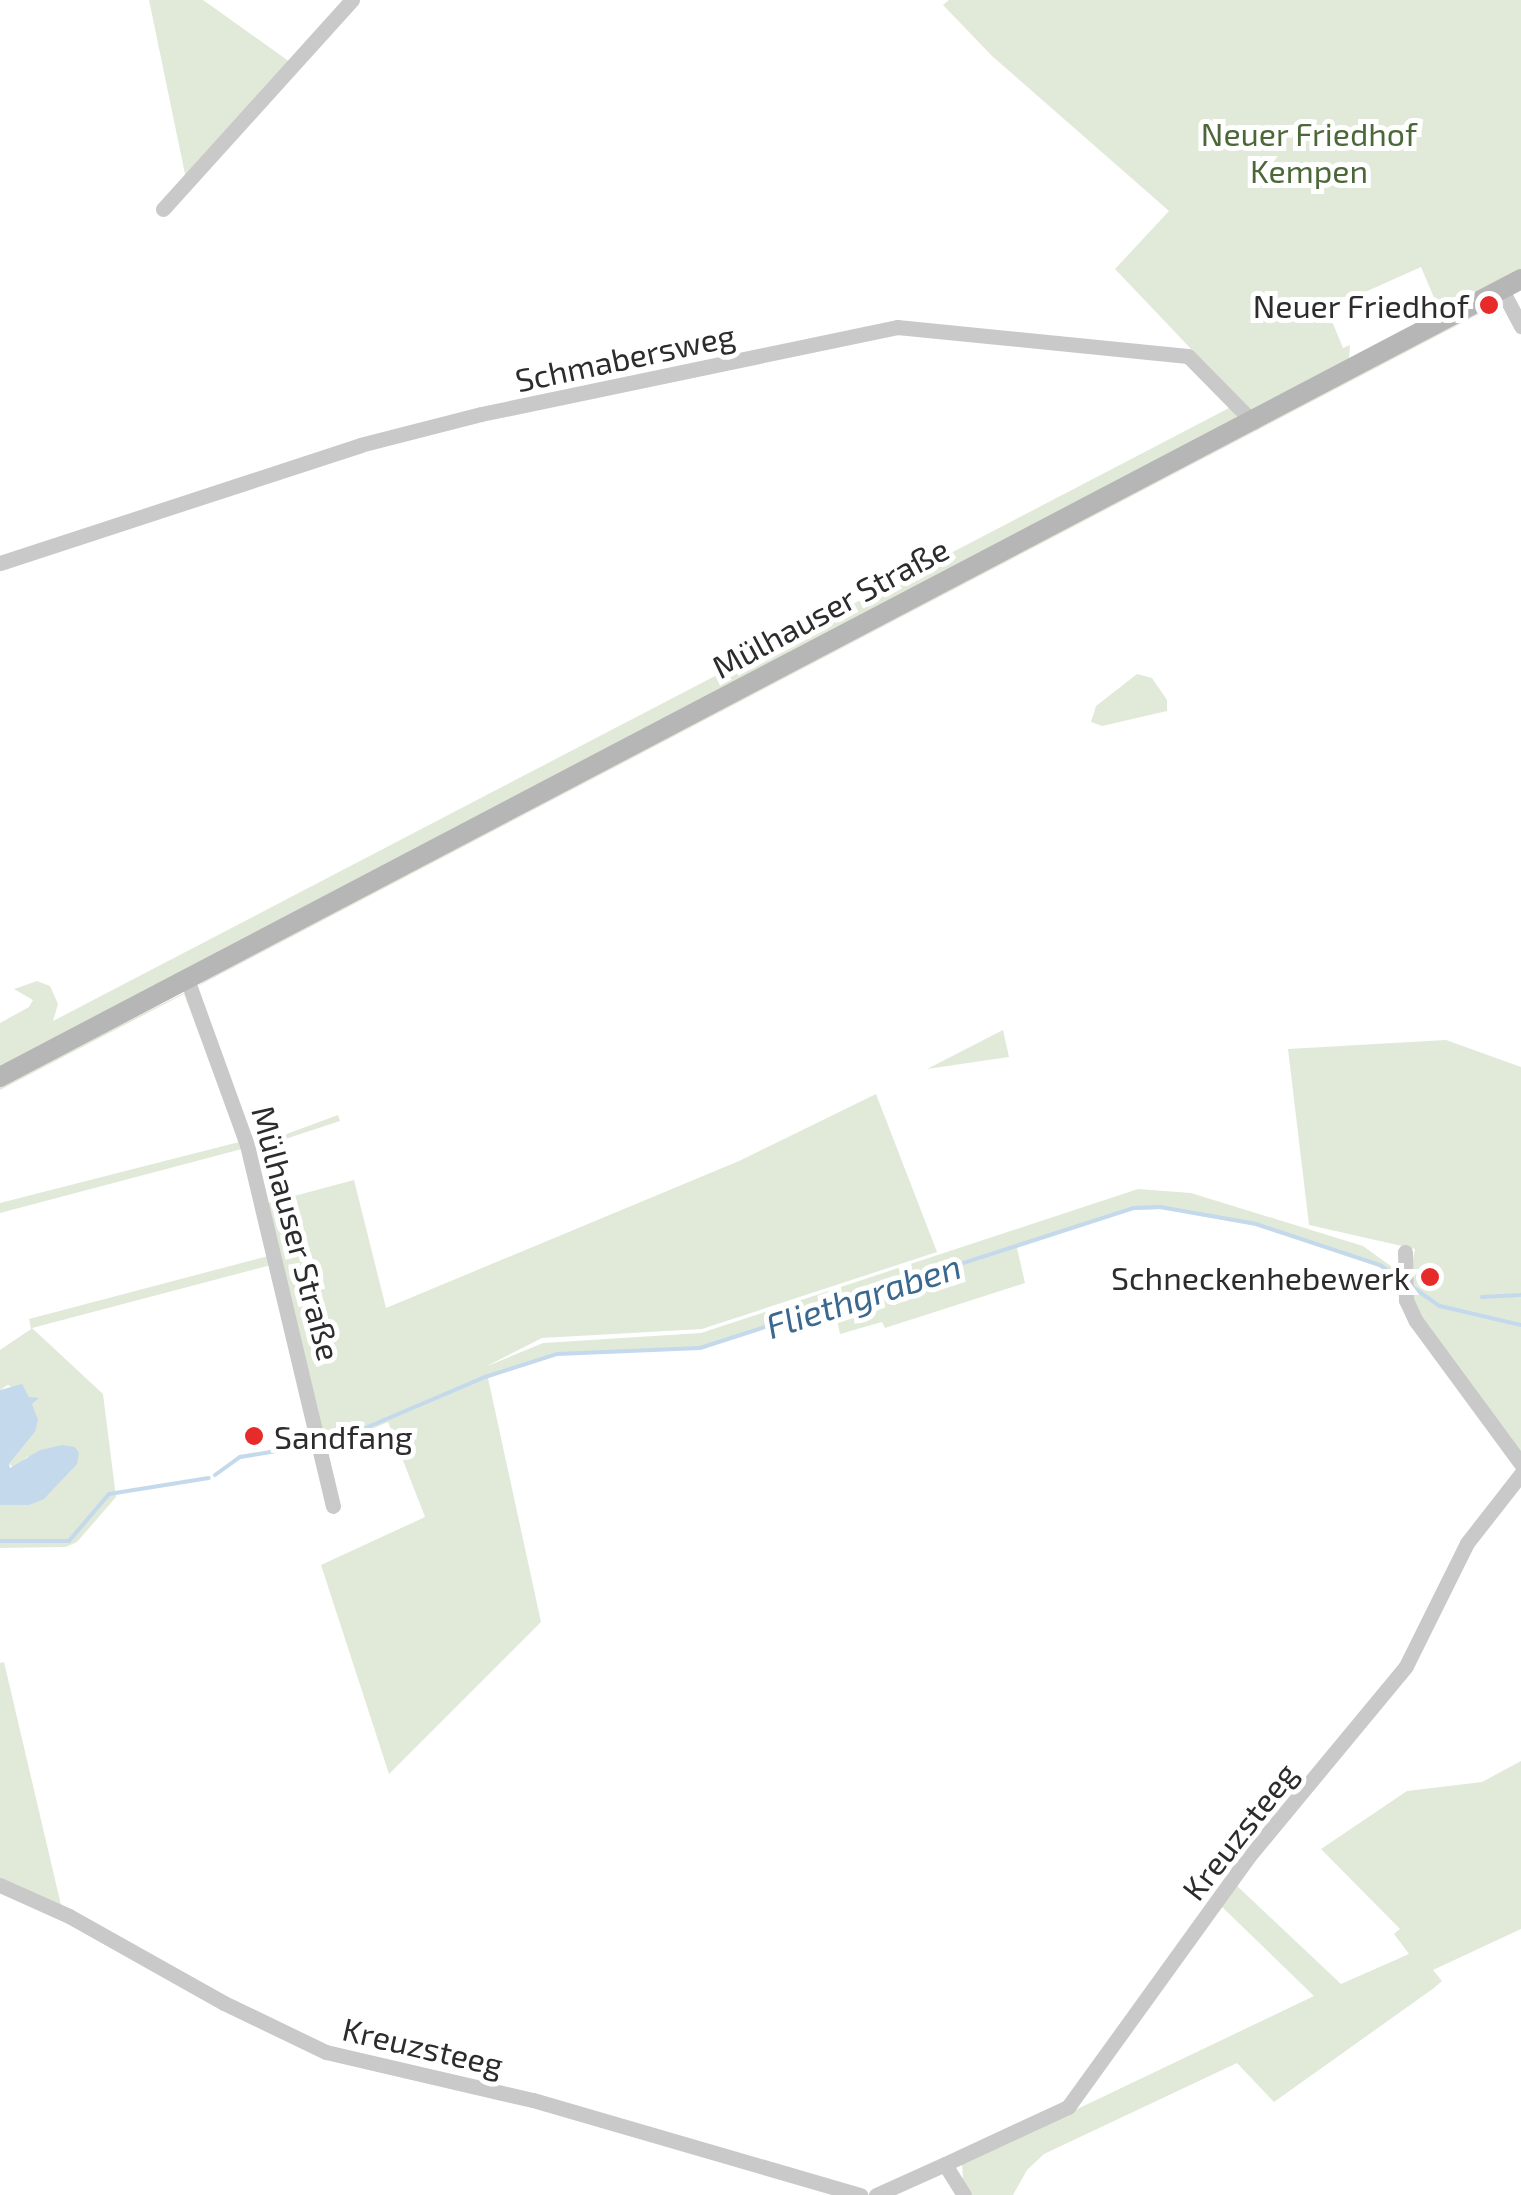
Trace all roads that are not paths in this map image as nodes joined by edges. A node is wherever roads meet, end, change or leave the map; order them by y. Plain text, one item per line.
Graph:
1 (352, 0) edge
2 (163, 210) dead end
3 (1521, 279) edge
4 (1502, 290) junction
5 (1521, 326) edge
6 (1253, 422) junction
7 (0, 563) edge
8 (188, 979) junction
9 (0, 1077) edge
10 (1406, 1252) dead end
11 (1521, 1464) edge
12 (1521, 1474) edge
13 (333, 1506) dead end
14 (0, 1885) edge
15 (946, 2164) junction
16 (860, 2195) edge
17 (876, 2195) edge
18 (964, 2195) edge

1 - 2 street
3 - 4 street, Mülhauser Straße
4 - 5 street
4 - 6 street, Mülhauser Straße
6 - 7 street, Schmabersweg
6 - 8 street, Mülhauser Straße
8 - 9 street, Mülhauser Straße
8 - 13 street, Mülhauser Straße
10 - 11 street
12 - 15 street, Kreuzsteeg
14 - 16 street, Kreuzsteeg
15 - 17 street, Kreuzsteeg
15 - 18 street

